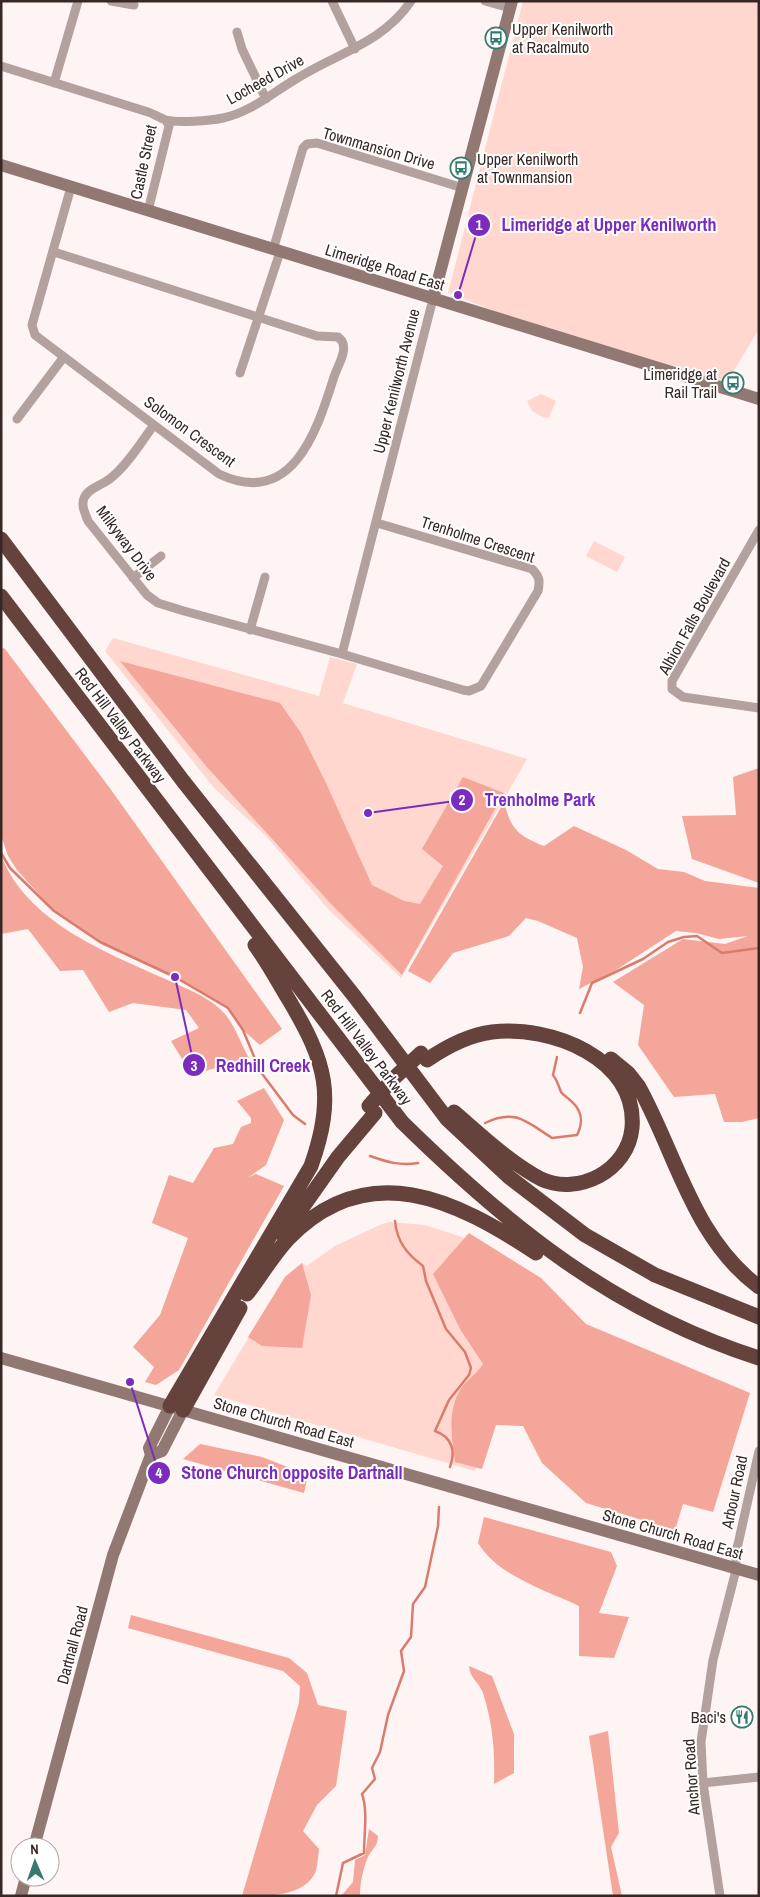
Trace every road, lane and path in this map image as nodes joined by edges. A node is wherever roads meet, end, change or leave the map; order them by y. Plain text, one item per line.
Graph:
1 (78, 1) edge
2 (111, 1) edge
3 (332, 1) edge
4 (411, 1) edge
5 (485, 1) edge
6 (134, 5) dead end
7 (511, 5) edge
8 (237, 32) dead end
9 (355, 49) junction
10 (1, 66) edge
11 (54, 83) junction
12 (266, 99) junction
13 (166, 120) junction
14 (1, 165) edge
15 (71, 187) junction
16 (463, 188) junction
17 (148, 210) junction
18 (276, 251) junction
19 (54, 252) junction
20 (433, 299) junction
21 (258, 316) junction
22 (64, 358) junction
23 (240, 373) dead end
24 (759, 399) edge
25 (17, 419) dead end
26 (154, 425) junction
27 (376, 523) junction
28 (759, 530) edge
29 (1, 540) edge
30 (161, 556) dead end
31 (264, 577) dead end
32 (133, 578) junction
33 (1, 596) edge
34 (250, 630) junction
35 (342, 654) junction
36 (759, 708) edge
37 (206, 866) junction
38 (396, 1055) junction
39 (424, 1057) junction
40 (372, 1109) junction
41 (282, 1218) junction
42 (586, 1278) junction
43 (759, 1287) edge
44 (248, 1294) junction
45 (759, 1318) edge
46 (1, 1358) edge
47 (759, 1358) edge
48 (176, 1408) junction
49 (759, 1451) edge
50 (736, 1570) junction
51 (759, 1575) edge
52 (759, 1777) edge
53 (703, 1783) junction
54 (37, 1837) edge
55 (720, 1896) edge

1 - 11 street
2 - 6 street
3 - 9 street
4 - 9 street, Locheed Drive
5 - 7 street
7 - 16 street, Upper Kenilworth Avenue
8 - 12 street
9 - 12 street, Locheed Drive
10 - 11 street, Locheed Drive
11 - 13 street, Locheed Drive
12 - 13 street, Locheed Drive
13 - 17 street, Castle Street
14 - 15 street, Limeridge Road East
15 - 17 street, Limeridge Road East
15 - 19 street, Solomon Crescent
16 - 18 street, Townmansion Drive
16 - 20 street, Upper Kenilworth Avenue
17 - 18 street, Limeridge Road East
18 - 20 street, Limeridge Road East
18 - 21 street
19 - 21 street, Solomon Crescent
19 - 22 street, Solomon Crescent
20 - 24 street, Limeridge Road East
20 - 27 street, Upper Kenilworth Avenue
21 - 23 street
21 - 26 street, Solomon Crescent
22 - 25 street
22 - 26 street, Solomon Crescent
26 - 32 street, Milkyway Drive
27 - 35 street, Upper Kenilworth Avenue
27 - 35 street, Trenholme Crescent
28 - 36 street, Albion Falls Boulevard
29 - 38 highway, Red Hill Valley Parkway
30 - 32 street
31 - 34 street
32 - 34 street, Milkyway Drive
33 - 37 highway, Red Hill Valley Parkway
34 - 35 street, Milkyway Drive
37 - 41 highway
37 - 42 highway, Red Hill Valley Parkway
38 - 39 highway
38 - 45 highway, Red Hill Valley Parkway
39 - 40 highway
39 - 43 highway
40 - 41 highway
40 - 44 highway
41 - 48 highway
42 - 44 highway
42 - 47 highway, Red Hill Valley Parkway
44 - 48 highway
46 - 48 street, Stone Church Road East
48 - 50 street, Stone Church Road East
48 - 54 street, Dartnall Road
49 - 50 street, Arbour Road
50 - 51 street, Stone Church Road East
50 - 53 street, Anchor Road
52 - 53 street
53 - 55 street, Anchor Road

